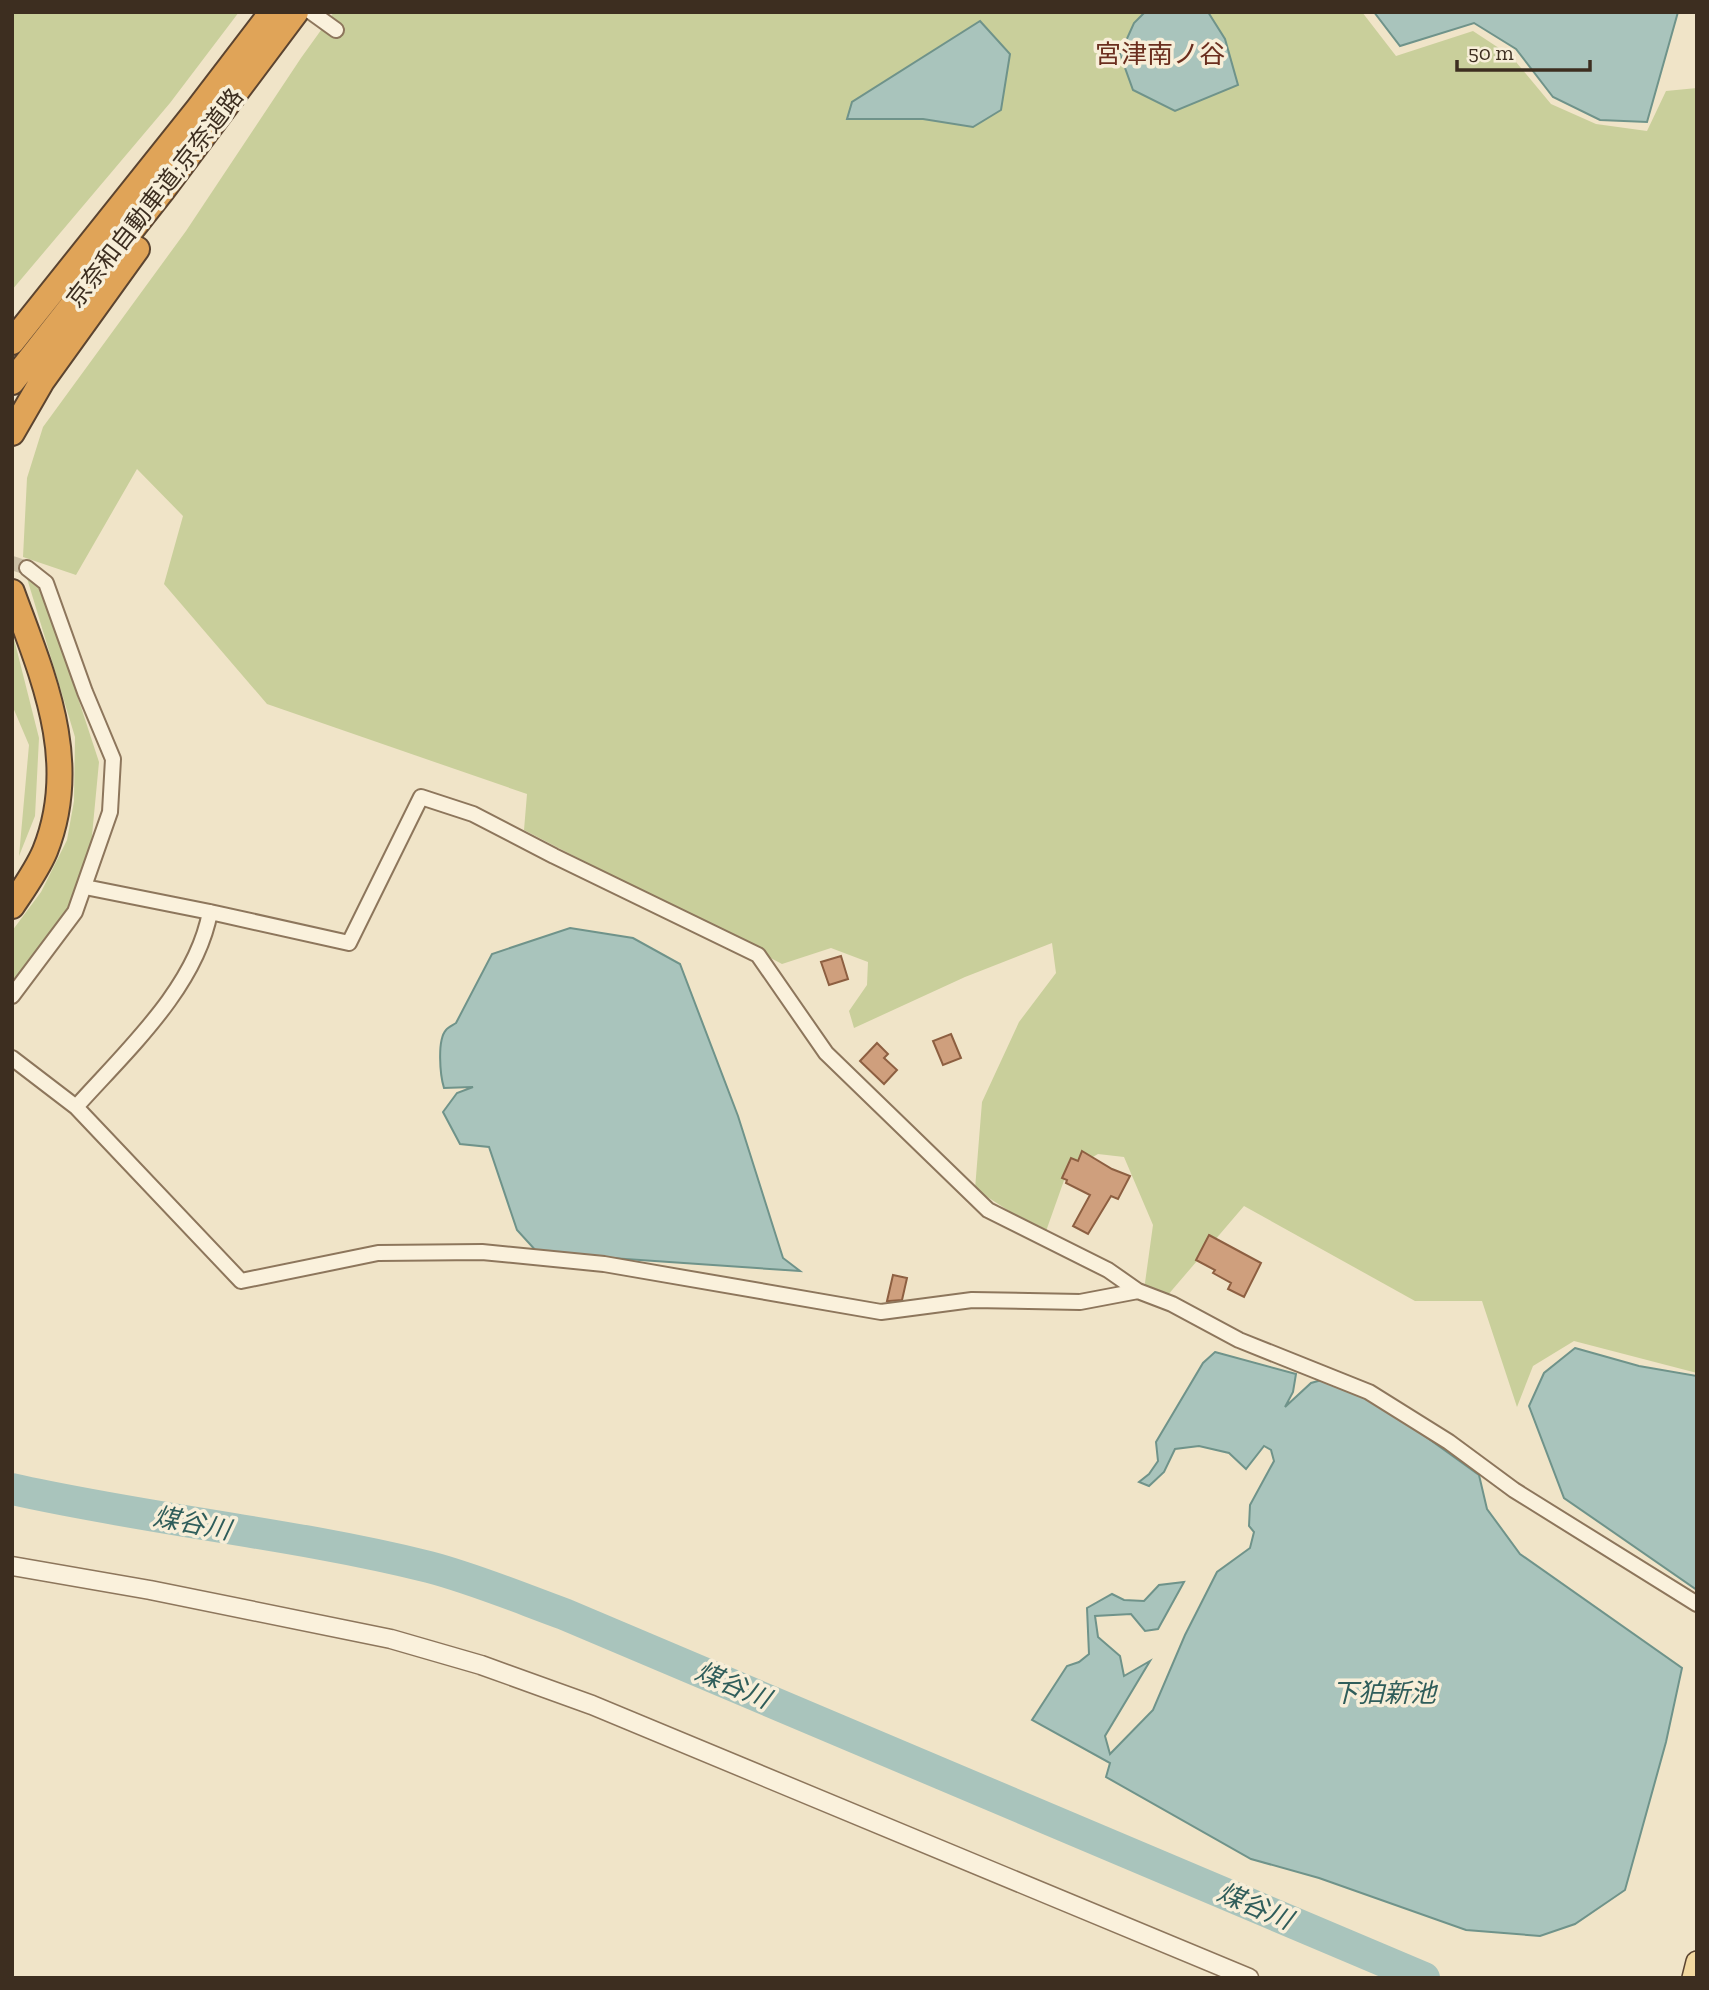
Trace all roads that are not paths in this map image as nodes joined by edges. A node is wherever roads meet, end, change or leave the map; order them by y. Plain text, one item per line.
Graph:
1 (272, 12) edge
2 (296, 12) edge
3 (312, 12) edge
4 (336, 30) dead end
5 (246, 81) junction
6 (198, 109) junction
7 (12, 323) edge
8 (12, 342) edge
9 (12, 382) edge
10 (12, 433) edge
11 (27, 568) tunnel mouth
12 (12, 592) edge
13 (85, 887) junction
14 (12, 906) edge
15 (210, 912) junction
16 (12, 996) edge
17 (12, 1058) edge
18 (76, 1107) junction
19 (1138, 1291) junction
20 (12, 1566) edge
21 (1697, 1604) edge
22 (1697, 1962) edge
23 (1249, 1978) edge
24 (1693, 1978) edge

1 - 6 highway, 京奈和自動車道;京奈道路
2 - 5 highway, 京奈和自動車道;京奈道路
3 - 4 street
5 - 9 highway, 京奈和自動車道;京奈道路
5 - 10 highway
6 - 7 highway
6 - 8 highway, 京奈和自動車道;京奈道路
11 - 13 street
12 - 14 highway
13 - 15 street
13 - 16 street
15 - 18 street
15 - 19 street
17 - 18 street
18 - 19 street
19 - 21 street
20 - 23 street
22 - 24 main road

